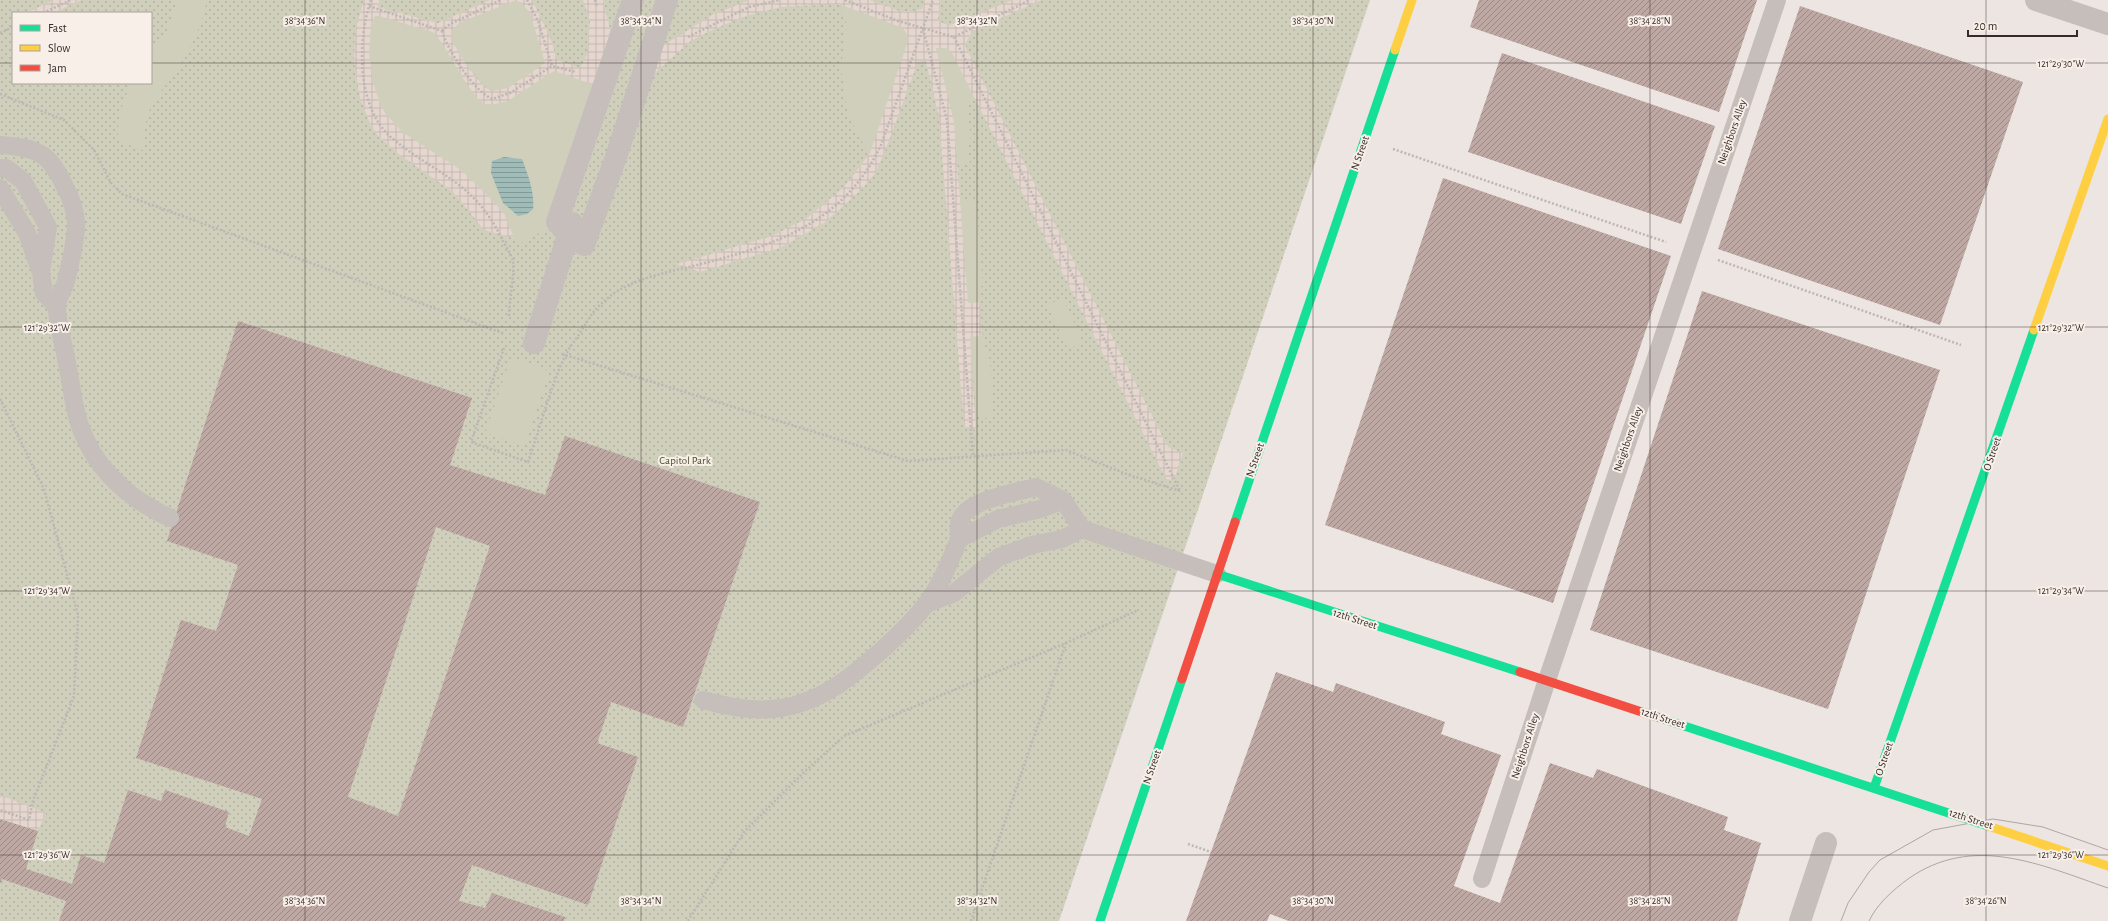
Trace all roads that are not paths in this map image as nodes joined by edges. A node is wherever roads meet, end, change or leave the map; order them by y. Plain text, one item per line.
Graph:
1 (634, 0) edge
2 (648, 0) edge
3 (667, 0) edge
4 (1412, 0) edge
5 (1777, 0) edge
6 (2036, 0) edge
7 (2108, 24) edge
8 (2108, 119) edge
9 (0, 145) edge
10 (0, 168) edge
11 (0, 188) edge
12 (568, 235) junction
13 (41, 272) junction
14 (56, 306) junction
15 (534, 343) road end
16 (170, 518) dead end
17 (1082, 529) junction
18 (1216, 574) junction
19 (927, 604) junction
20 (1547, 680) junction
21 (703, 700) dead end
22 (1874, 788) junction
23 (1826, 843) dead end
24 (2108, 866) edge
25 (1482, 880) dead end
26 (1100, 921) edge
27 (1800, 921) edge

1 - 12 street
2 - 12 street
3 - 12 street
4 - 18 street, N Street
5 - 20 lane, Neighbors Alley
6 - 7 street
8 - 22 street, O Street
9 - 14 lane
10 - 13 lane
11 - 13 lane
12 - 15 street
13 - 14 lane
14 - 16 lane
17 - 18 lane
17 - 19 lane
17 - 19 lane
18 - 20 street, 12th Street
18 - 26 street, N Street
19 - 21 lane
20 - 22 street, 12th Street
20 - 25 lane, Neighbors Alley
22 - 24 street, 12th Street
23 - 27 street

